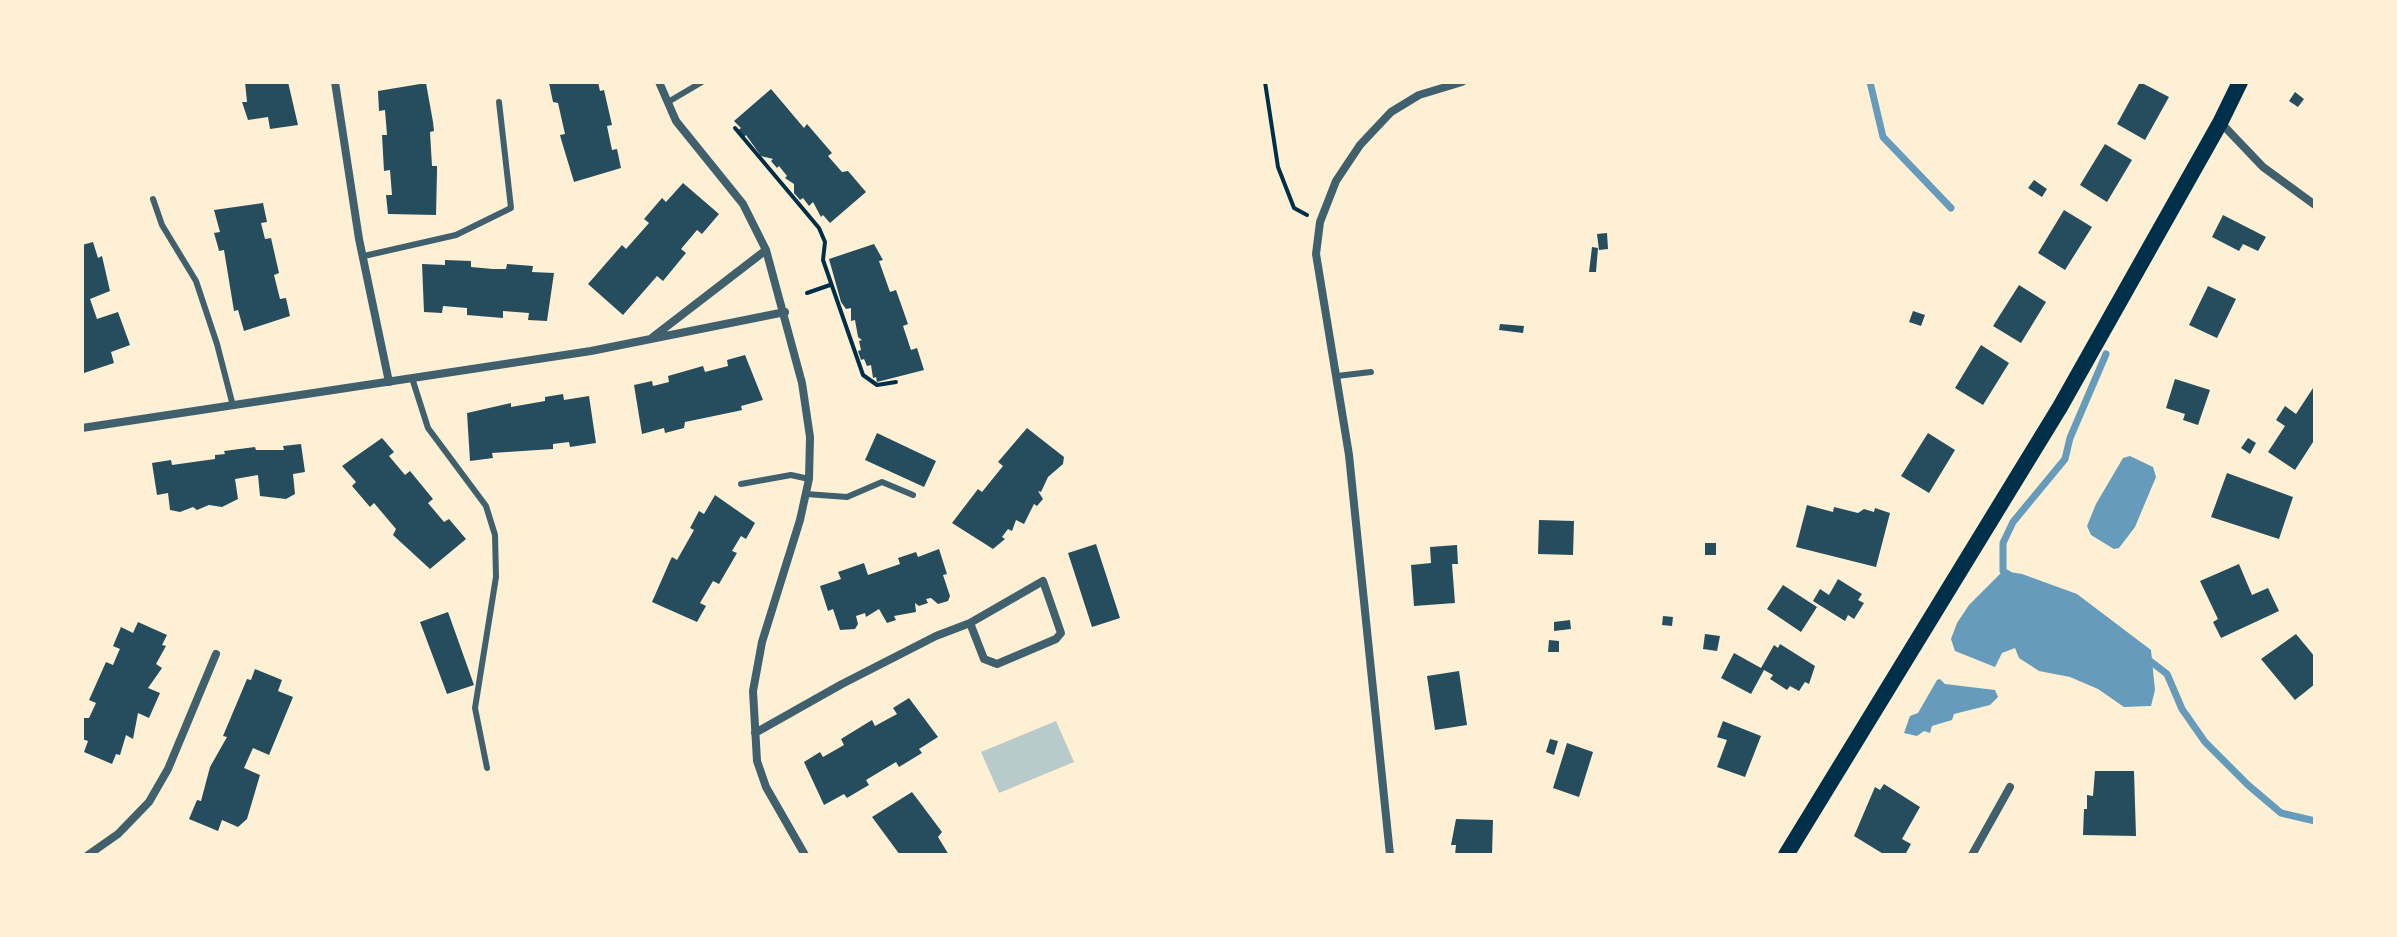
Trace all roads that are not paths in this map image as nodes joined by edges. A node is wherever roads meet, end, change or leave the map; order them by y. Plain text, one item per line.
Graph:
1 (335, 82) edge
2 (659, 82) edge
3 (702, 82) edge
4 (1462, 82) edge
5 (2240, 82) edge
6 (499, 102) dead end
7 (668, 102) junction
8 (2220, 123) junction
9 (153, 199) dead end
10 (2315, 205) edge
11 (766, 250) junction
12 (364, 256) junction
13 (785, 312) junction
14 (649, 340) junction
15 (1371, 372) dead end
16 (1337, 376) junction
17 (412, 378) junction
18 (389, 382) junction
19 (233, 406) junction
20 (82, 428) edge
21 (809, 479) junction
22 (741, 484) dead end
23 (806, 494) junction
24 (913, 495) dead end
25 (970, 623) junction
26 (216, 654) dead end
27 (755, 733) junction
28 (487, 768) dead end
29 (2010, 787) dead end
30 (88, 855) edge
31 (805, 855) edge
32 (1390, 855) edge
33 (1786, 855) edge
34 (1972, 855) edge

1 - 12 street
2 - 7 street
3 - 7 lane
4 - 16 street
5 - 8 main road
6 - 12 lane
7 - 11 street
8 - 10 street
8 - 33 main road
9 - 19 lane
11 - 13 street
11 - 14 street
12 - 18 street
13 - 14 street
13 - 21 street
14 - 17 street
15 - 16 lane
16 - 32 street
17 - 18 street
17 - 28 lane
18 - 19 street
19 - 20 street
21 - 22 lane
21 - 23 street
23 - 24 lane
23 - 27 street
25 - 25 street
25 - 27 street
26 - 30 street
27 - 31 street
29 - 34 street

